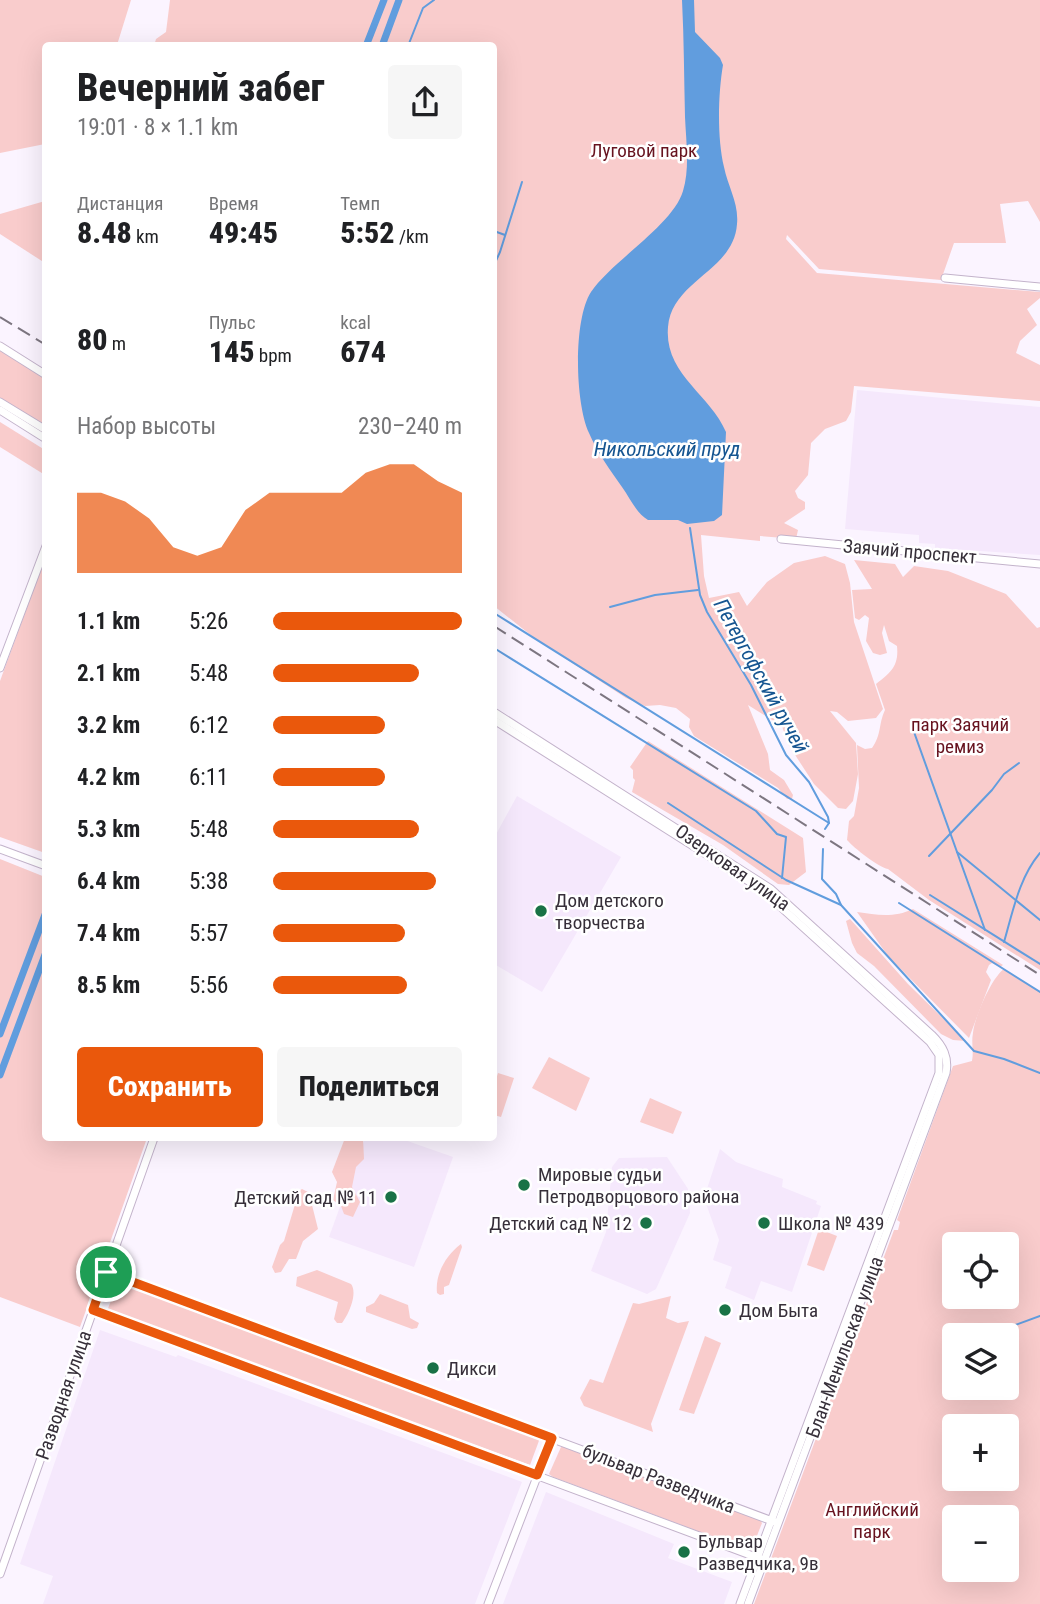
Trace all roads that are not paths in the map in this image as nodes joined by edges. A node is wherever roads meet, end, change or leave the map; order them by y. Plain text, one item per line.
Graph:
1 (945, 278) dead end
2 (1040, 287) edge
3 (0, 346) edge
4 (42, 372) edge
5 (0, 402) edge
6 (0, 410) edge
7 (42, 428) edge
8 (42, 436) edge
9 (781, 539) dead end
10 (42, 557) edge
11 (1040, 564) edge
12 (0, 668) edge
13 (497, 714) edge
14 (497, 722) edge
15 (0, 849) edge
16 (42, 865) edge
17 (942, 1055) junction
18 (153, 1141) edge
19 (106, 1272) junction
20 (93, 1310) junction
21 (552, 1438) junction
22 (537, 1475) junction
23 (775, 1522) junction
24 (761, 1559) junction
25 (0, 1574) edge
26 (488, 1604) edge
27 (740, 1604) edge
28 (748, 1604) edge

1 - 2 street
3 - 4 street
5 - 7 street
6 - 8 street
9 - 11 street, Заячий проспект
10 - 12 street
13 - 17 street, Озерковая улица
14 - 17 street, Озерковая улица
15 - 16 street
17 - 23 street, Блан-Менильская улица
18 - 19 street, Разводная улица
19 - 20 street, Разводная улица
19 - 21 street, бульвар Разведчика
20 - 22 street, бульвар Разведчика
20 - 25 street, Разводная улица
21 - 22 street
21 - 23 street, бульвар Разведчика
22 - 24 street, бульвар Разведчика
22 - 26 street
23 - 24 street, Блан-Менильская улица
24 - 27 street
24 - 28 street

